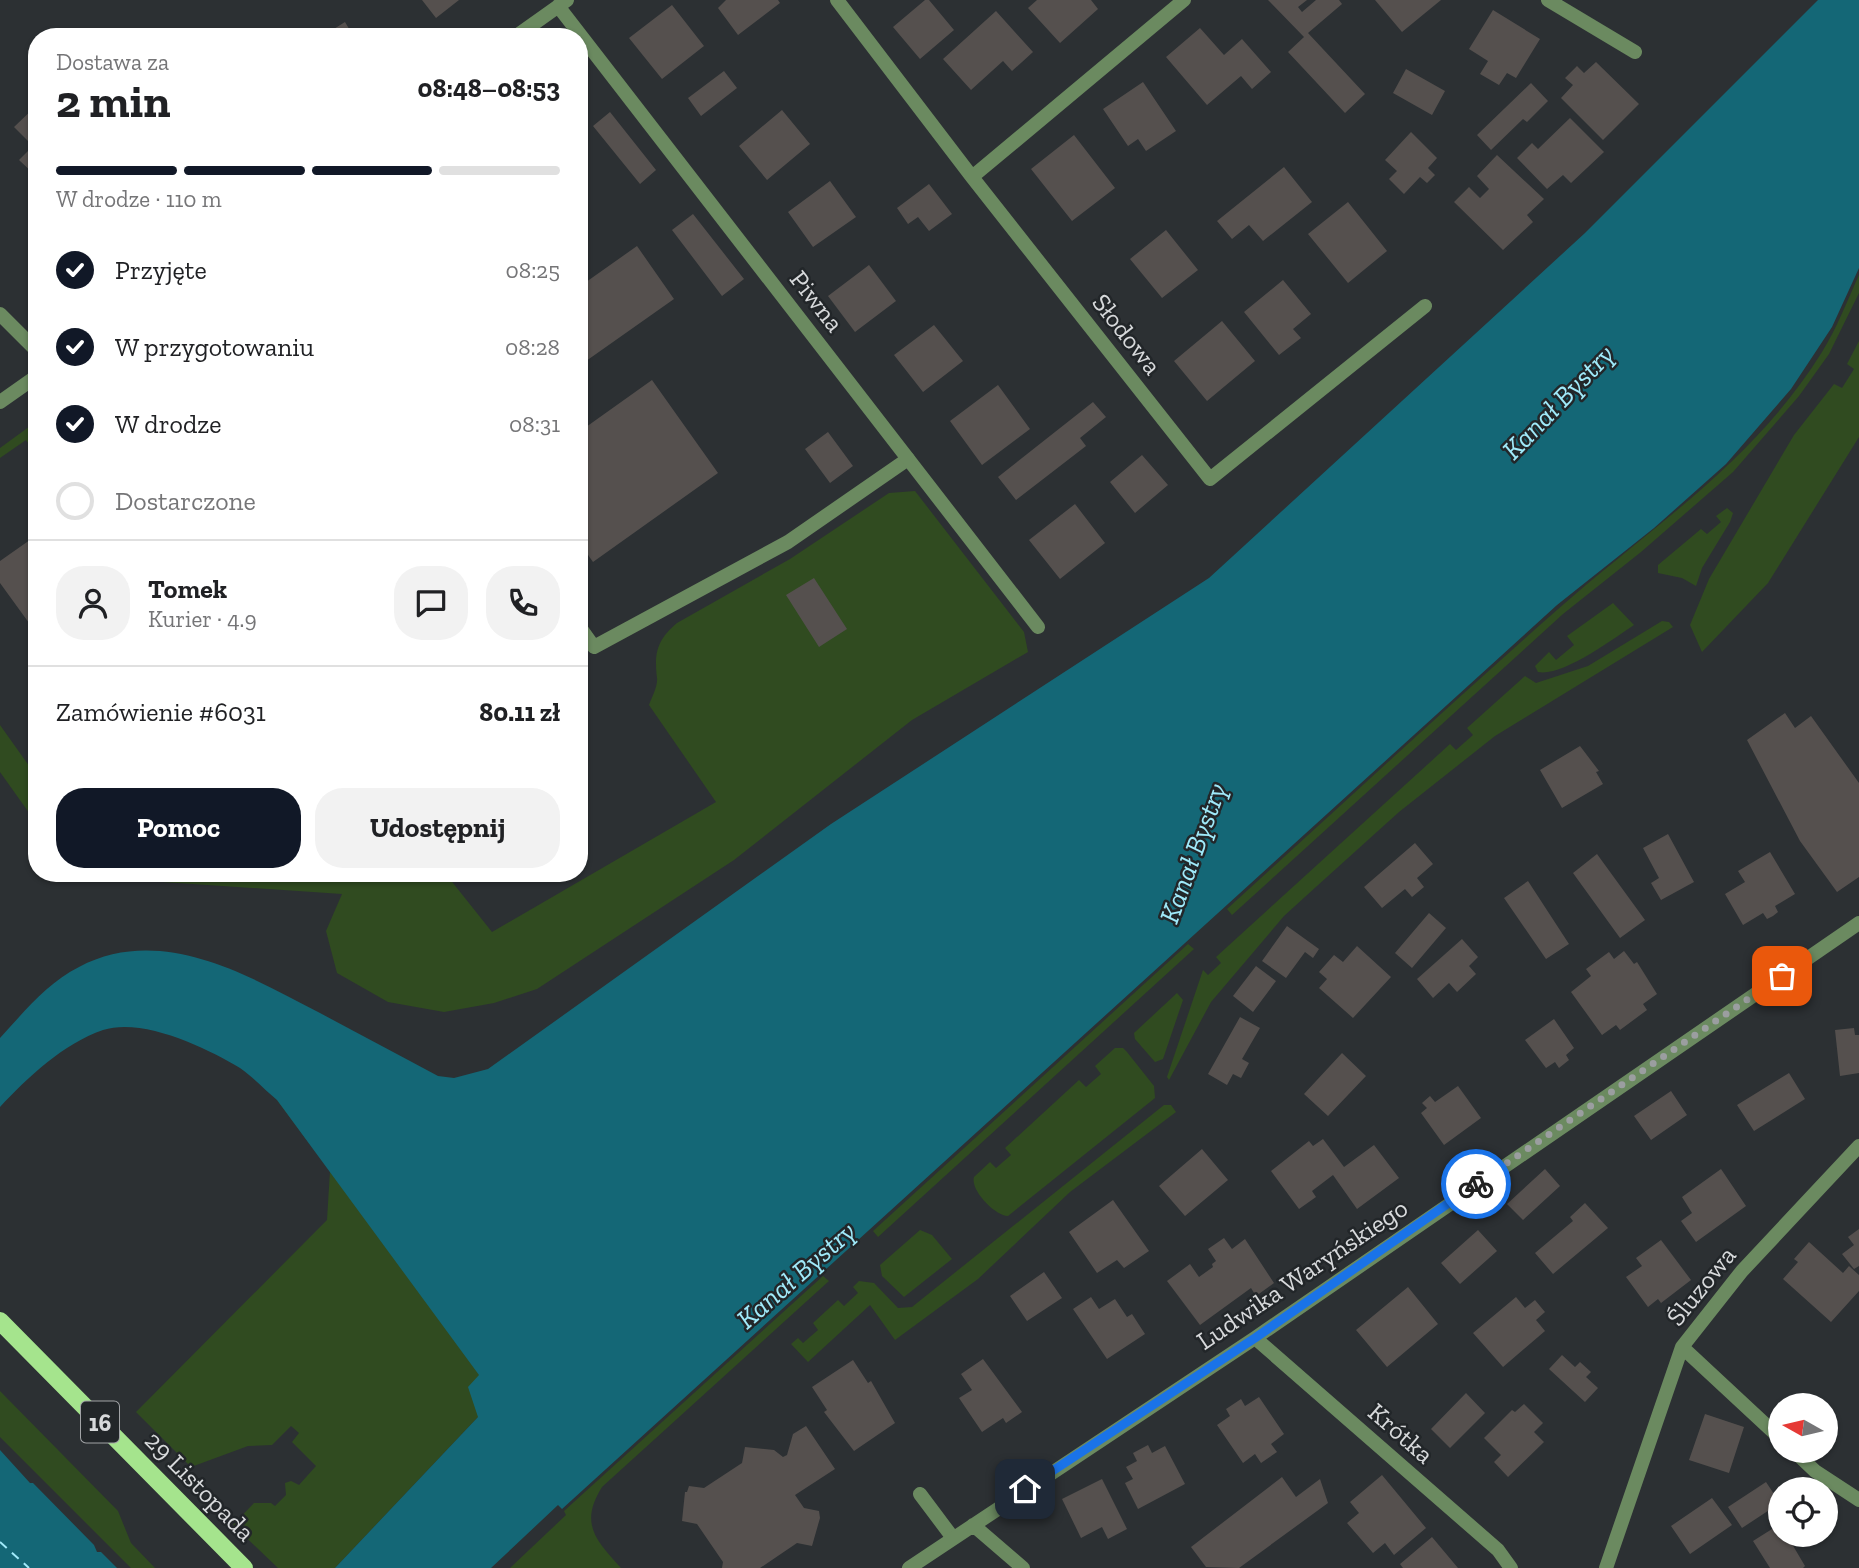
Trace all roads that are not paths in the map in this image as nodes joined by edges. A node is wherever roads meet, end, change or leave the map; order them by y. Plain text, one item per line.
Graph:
1 (837, 0) edge
2 (1184, 0) edge
3 (1548, 0) edge
4 (563, 3) edge
5 (528, 28) edge
6 (582, 28) edge
7 (588, 36) edge
8 (1635, 52) dead end
9 (972, 177) junction
10 (1425, 306) dead end
11 (0, 314) edge
12 (28, 342) edge
13 (28, 382) edge
14 (0, 402) edge
15 (908, 459) junction
16 (1038, 627) dead end
17 (588, 639) edge
18 (1859, 923) edge
19 (1859, 1146) edge
20 (0, 1321) edge
21 (1255, 1338) junction
22 (1682, 1347) junction
23 (1768, 1427) edge
24 (1808, 1463) edge
25 (920, 1494) dead end
26 (1859, 1500) edge
27 (973, 1525) junction
28 (953, 1538) junction
29 (244, 1568) edge
30 (909, 1568) edge
31 (1023, 1568) edge
32 (1511, 1568) edge
33 (1606, 1568) edge

1 - 9 street, Słodowa
2 - 9 street
3 - 8 street
4 - 5 street
4 - 6 street, Piwna
7 - 15 street, Piwna
9 - 10 street, Słodowa
11 - 12 street
13 - 14 street
15 - 16 street, Piwna
15 - 17 street
18 - 21 street, Ludwika Waryńskiego
19 - 22 street, Śluzowa
20 - 29 main road, 29 Listopada / 16
21 - 27 street, Ludwika Waryńskiego
21 - 32 street, Krótka
22 - 23 street
22 - 33 street, Śluzowa
24 - 26 street
25 - 28 street
27 - 28 street, Ludwika Waryńskiego
27 - 31 street
28 - 30 street, Ludwika Waryńskiego

